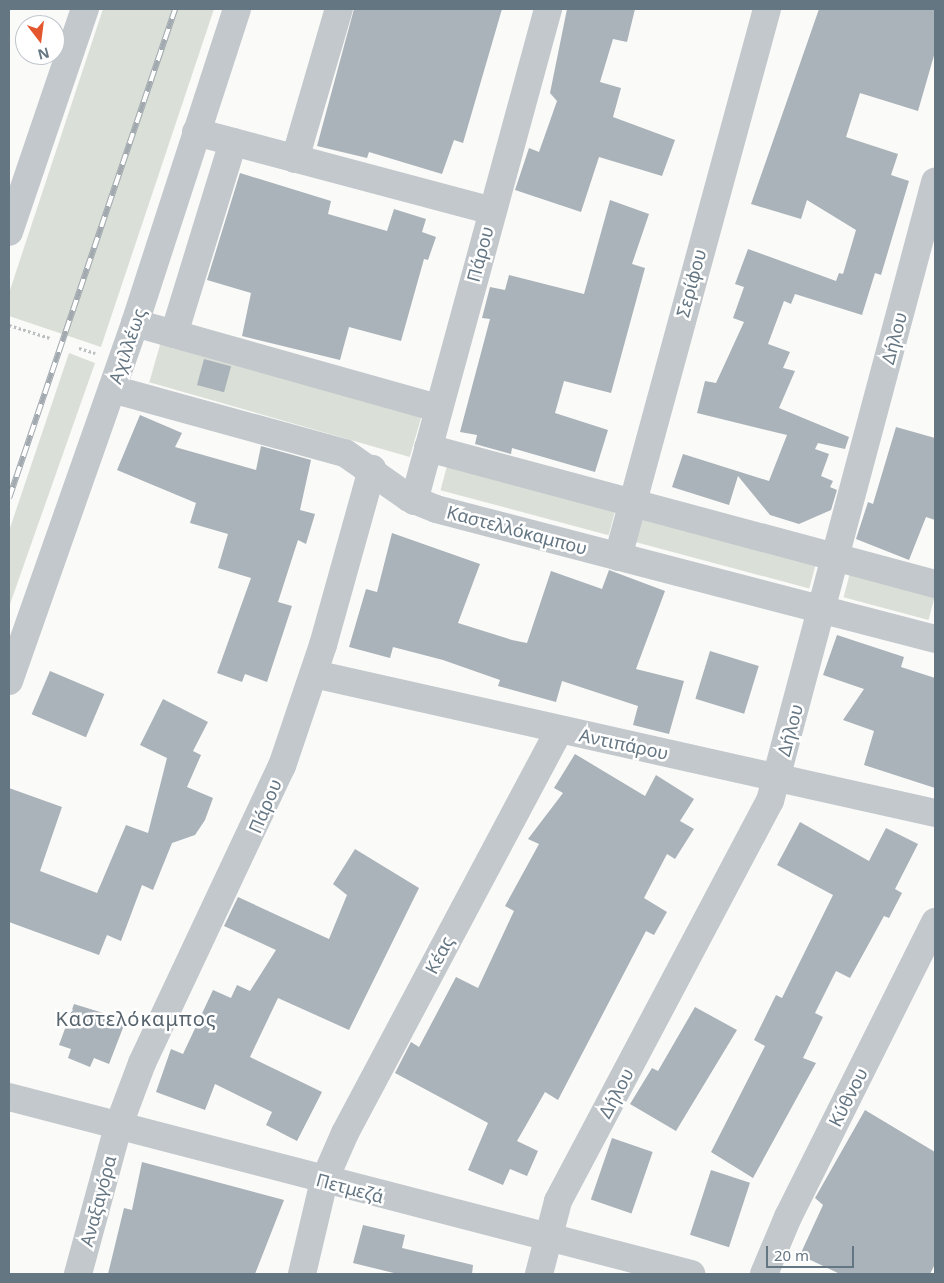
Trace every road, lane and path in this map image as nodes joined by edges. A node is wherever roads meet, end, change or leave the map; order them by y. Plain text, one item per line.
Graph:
1 (85, 9) edge
2 (237, 9) edge
3 (339, 9) edge
4 (548, 9) edge
5 (767, 9) edge
6 (196, 132) junction
7 (233, 142) junction
8 (295, 159) junction
9 (935, 182) edge
10 (492, 211) junction
11 (9, 232) edge
12 (135, 324) junction
13 (9, 325) edge
14 (174, 334) junction
15 (50, 338) dead end
16 (112, 389) junction
17 (438, 408) junction
18 (428, 448) junction
19 (372, 469) junction
20 (414, 501) junction
21 (632, 503) junction
22 (618, 557) junction
23 (835, 557) junction
24 (935, 584) edge
25 (821, 610) junction
26 (935, 639) edge
27 (314, 674) junction
28 (9, 681) edge
29 (559, 731) junction
30 (778, 777) junction
31 (935, 813) edge
32 (935, 922) edge
33 (9, 1097) edge
34 (118, 1127) junction
35 (324, 1181) junction
36 (548, 1239) junction
37 (78, 1274) edge
38 (302, 1274) edge
39 (539, 1274) edge
40 (691, 1274) edge
41 (764, 1274) edge

1 - 11 street
2 - 6 street, Αχιλλέως
3 - 8 street
4 - 10 street, Πάρου
5 - 21 street, Σερίφου
6 - 7 street
6 - 12 street, Αχιλλέως
7 - 8 street
7 - 14 street
8 - 10 street
9 - 23 street, Δήλου
10 - 17 street, Πάρου
12 - 14 street
12 - 16 street, Αχιλλέως
13 - 15 path
14 - 17 street
16 - 19 street, Καστελλόκαμπου
16 - 28 street, Αχιλλέως
17 - 18 street, Πάρου
18 - 20 street, Πάρου
18 - 21 street
19 - 20 street, Καστελλόκαμπου
19 - 27 street, Πάρου
20 - 22 street, Καστελλόκαμπου
21 - 22 street, Σερίφου
21 - 23 street
22 - 25 street, Καστελλόκαμπου
23 - 24 street
23 - 25 street, Δήλου
25 - 26 street, Καστελλόκαμπου
25 - 30 street, Δήλου
27 - 29 street, Αντιπάρου
27 - 34 street, Πάρου
29 - 30 street, Αντιπάρου
29 - 35 street, Κέας
30 - 31 street, Αντιπάρου
30 - 36 street, Δήλου
32 - 41 street, Κύθνου
33 - 34 street, Πετμεζά
34 - 35 street, Πετμεζά
34 - 37 street, Αναξαγόρα
35 - 36 street, Πετμεζά
35 - 38 street, Κέας
36 - 39 street, Δήλου
36 - 40 street, Πετμεζά

